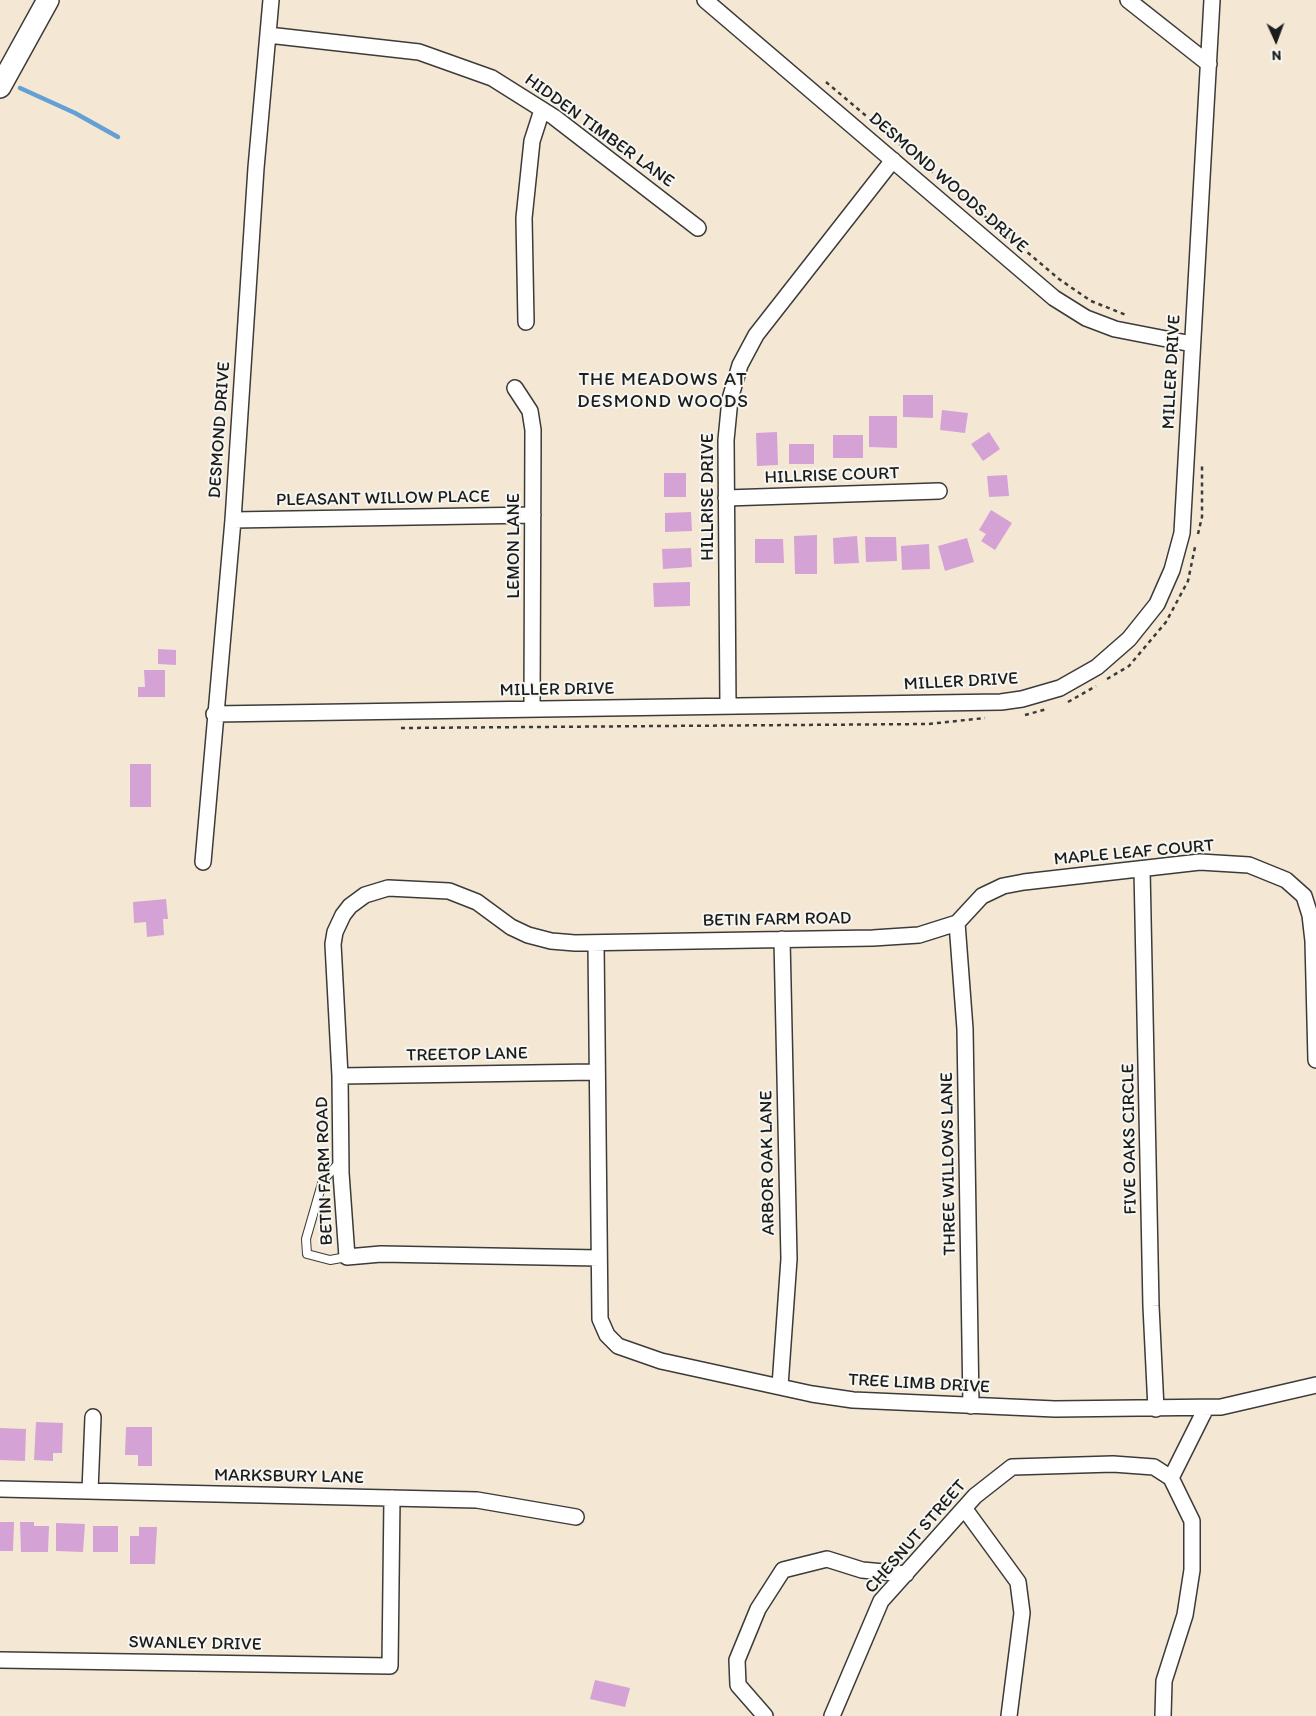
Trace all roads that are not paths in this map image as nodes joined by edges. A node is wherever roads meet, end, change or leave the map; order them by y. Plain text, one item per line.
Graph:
1 (48, 0) edge
2 (271, 0) edge
3 (705, 0) edge
4 (1128, 0) edge
5 (1212, 0) edge
6 (268, 35) junction
7 (1208, 64) junction
8 (0, 87) edge
9 (542, 110) junction
10 (888, 156) junction
11 (698, 228) dead end
12 (526, 322) dead end
13 (1192, 344) junction
14 (515, 388) dead end
15 (939, 491) dead end
16 (726, 498) junction
17 (533, 515) junction
18 (233, 520) junction
19 (728, 706) junction
20 (532, 709) junction
21 (214, 714) junction
22 (203, 862) dead end
23 (1142, 869) junction
24 (957, 922) junction
25 (782, 939) junction
26 (596, 943) junction
27 (1316, 1060) edge
28 (595, 1072) junction
29 (340, 1076) junction
30 (341, 1160) junction
31 (347, 1256) junction
32 (599, 1258) junction
33 (1316, 1385) edge
34 (780, 1386) junction
35 (971, 1406) junction
36 (1156, 1408) junction
37 (1206, 1408) junction
38 (94, 1417) dead end
39 (1171, 1478) junction
40 (0, 1489) edge
41 (90, 1491) junction
42 (392, 1498) junction
43 (964, 1508) junction
44 (576, 1517) dead end
45 (906, 1574) junction
46 (0, 1660) edge
47 (765, 1716) edge
48 (832, 1716) edge
49 (1009, 1716) edge
50 (1163, 1716) edge

1 - 8 street
2 - 6 street, DESMOND DRIVE
3 - 10 street, DESMOND WOODS DRIVE
4 - 7 street
5 - 7 street, MILLER DRIVE
6 - 9 street, HIDDEN TIMBER LANE
6 - 18 street, DESMOND DRIVE
7 - 13 street, MILLER DRIVE
9 - 11 street, HIDDEN TIMBER LANE
9 - 12 street
10 - 13 street, DESMOND WOODS DRIVE
10 - 16 street, HILLRISE DRIVE
13 - 19 street, MILLER DRIVE
14 - 17 street, LEMON LANE
15 - 16 street, HILLRISE COURT
16 - 19 street, HILLRISE DRIVE
17 - 18 street, PLEASANT WILLOW PLACE
17 - 20 street, LEMON LANE
18 - 21 street, DESMOND DRIVE
19 - 20 street, MILLER DRIVE
20 - 21 street, MILLER DRIVE
21 - 22 street, DESMOND DRIVE
23 - 24 street, MAPLE LEAF COURT
23 - 27 street, MAPLE LEAF COURT
23 - 36 street, FIVE OAKS CIRCLE
24 - 25 street, BETIN FARM ROAD
24 - 35 street, THREE WILLOWS LANE
25 - 26 street, BETIN FARM ROAD
25 - 34 street, ARBOR OAK LANE
26 - 28 street
26 - 29 street, BETIN FARM ROAD
28 - 29 street, TREETOP LANE
28 - 32 street
29 - 30 street, BETIN FARM ROAD
30 - 31 street, BETIN FARM ROAD
30 - 31 lane
31 - 32 street, BETIN FARM ROAD
32 - 34 street, TREE LIMB DRIVE
33 - 37 street, TREE LIMB DRIVE
34 - 35 street, TREE LIMB DRIVE
35 - 36 street, TREE LIMB DRIVE
36 - 37 street, TREE LIMB DRIVE
37 - 39 street
38 - 41 street
39 - 43 street, CHESNUT STREET
39 - 50 street
40 - 41 street, MARKSBURY LANE
41 - 42 street, MARKSBURY LANE
42 - 44 street, MARKSBURY LANE
42 - 46 street, SWANLEY DRIVE
43 - 45 street, CHESNUT STREET
43 - 49 street
45 - 47 street
45 - 48 street, CHESNUT STREET

